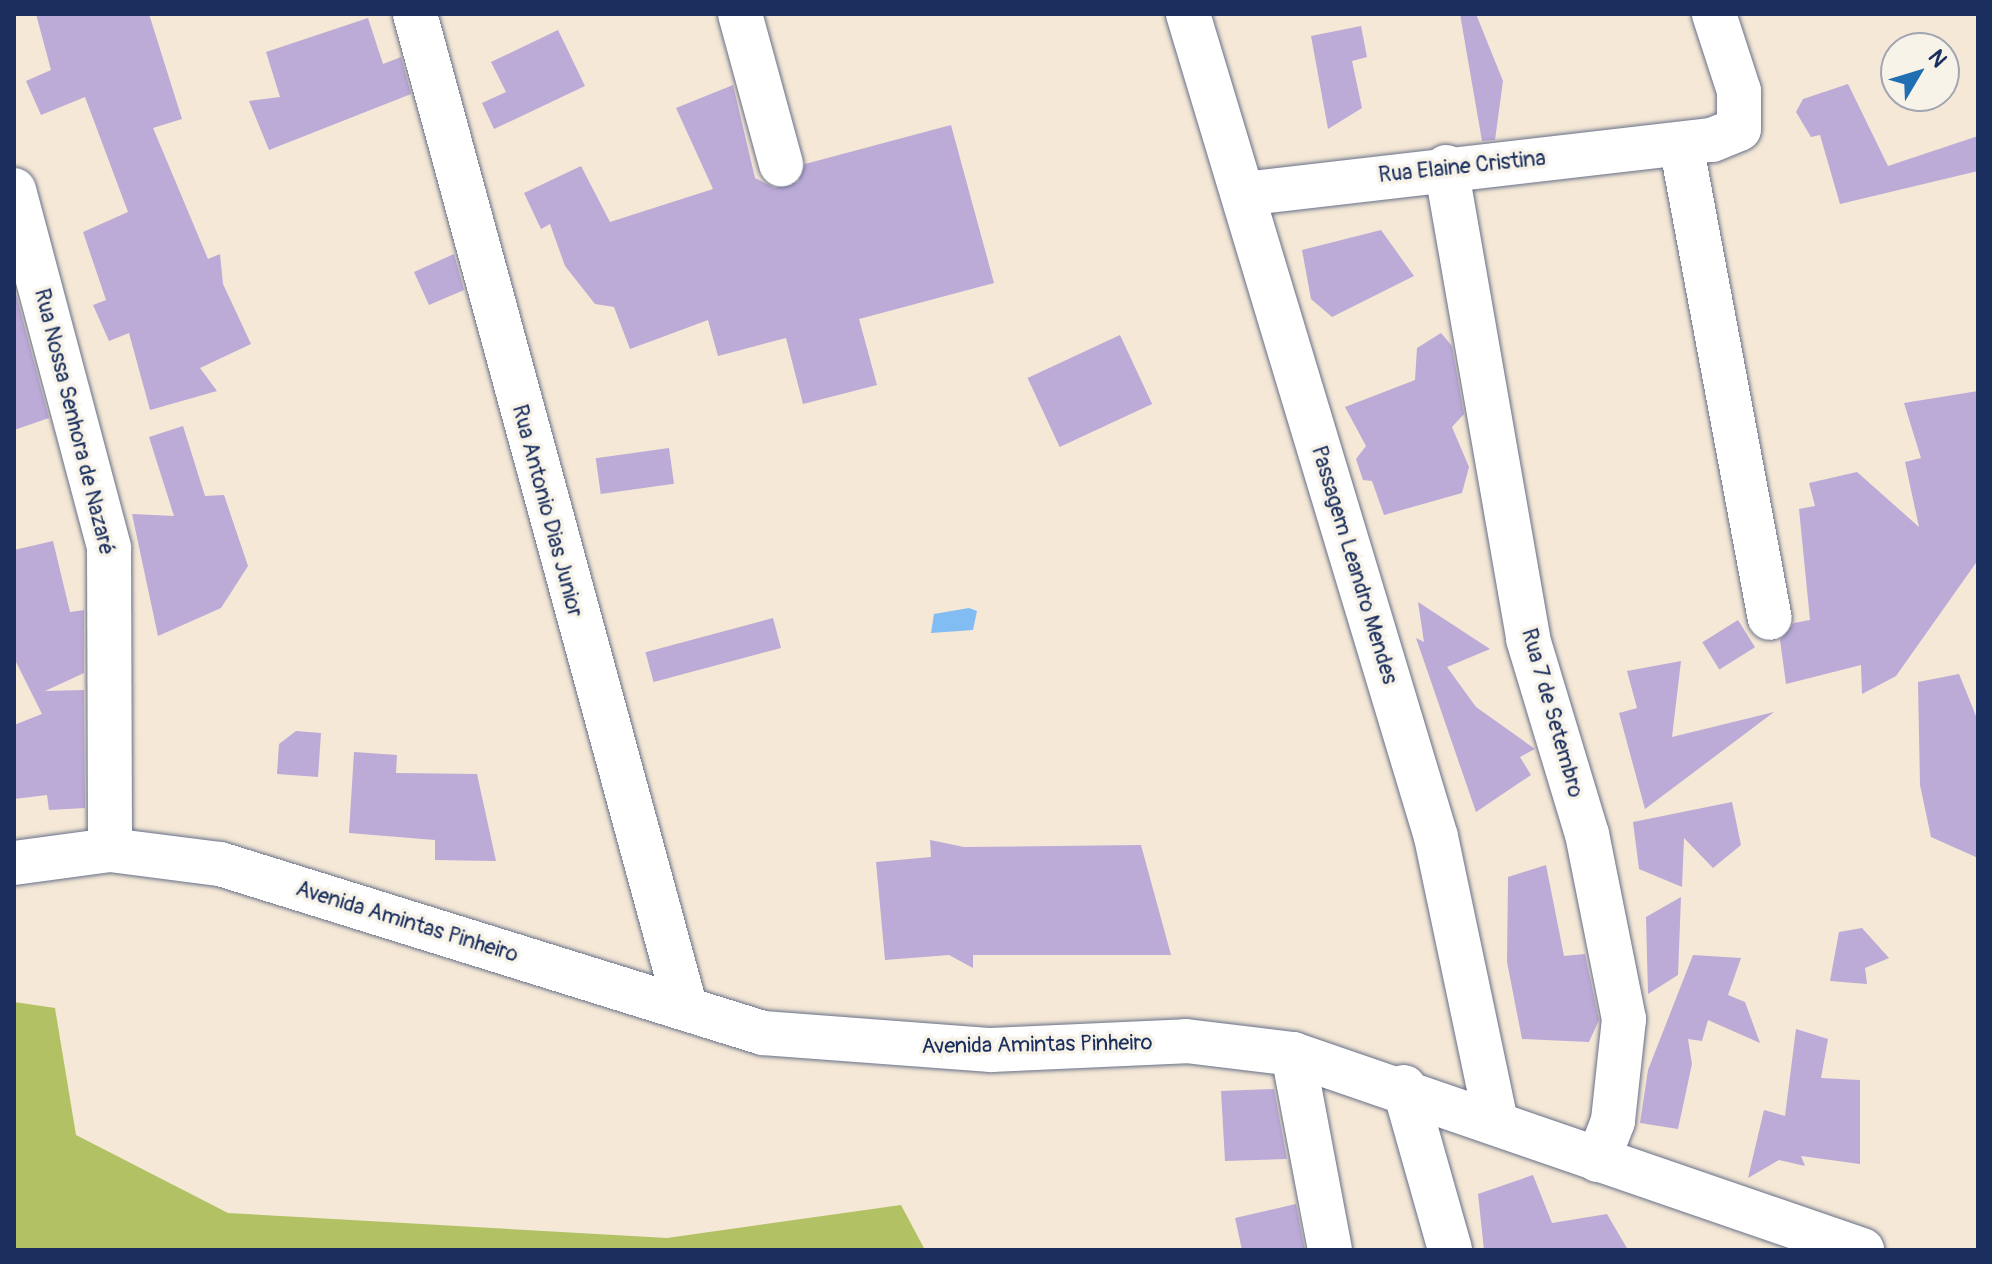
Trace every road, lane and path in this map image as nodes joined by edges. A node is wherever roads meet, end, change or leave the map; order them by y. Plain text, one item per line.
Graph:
1 (415, 14) edge
2 (740, 14) edge
3 (1188, 14) edge
4 (1714, 14) edge
5 (1681, 144) junction
6 (781, 164) dead end
7 (1446, 167) junction
8 (14, 190) edge
9 (1243, 194) junction
10 (1770, 618) dead end
11 (110, 850) junction
12 (14, 863) edge
13 (685, 1006) junction
14 (1293, 1054) junction
15 (1404, 1087) junction
16 (1496, 1121) junction
17 (1598, 1160) junction
18 (1330, 1250) edge
19 (1450, 1250) edge
20 (1862, 1250) edge

1 - 13 street, Rua Antonio Dias Junior
2 - 6 street
3 - 9 street, Passagem Leandro Mendes
4 - 5 street, Rua Elaine Cristina
5 - 7 street, Rua Elaine Cristina
5 - 10 street
7 - 9 street, Rua Elaine Cristina
7 - 17 street, Rua 7 de Setembro
8 - 11 street, Rua Nossa Senhora de Nazaré
9 - 16 street, Passagem Leandro Mendes
11 - 12 street, Avenida Amintas Pinheiro
11 - 13 street, Avenida Amintas Pinheiro
13 - 14 street, Avenida Amintas Pinheiro
14 - 15 street, Avenida Amintas Pinheiro
14 - 18 street
15 - 16 street, Avenida Amintas Pinheiro
15 - 19 street
16 - 17 street, Avenida Amintas Pinheiro
17 - 20 street, Avenida Amintas Pinheiro

